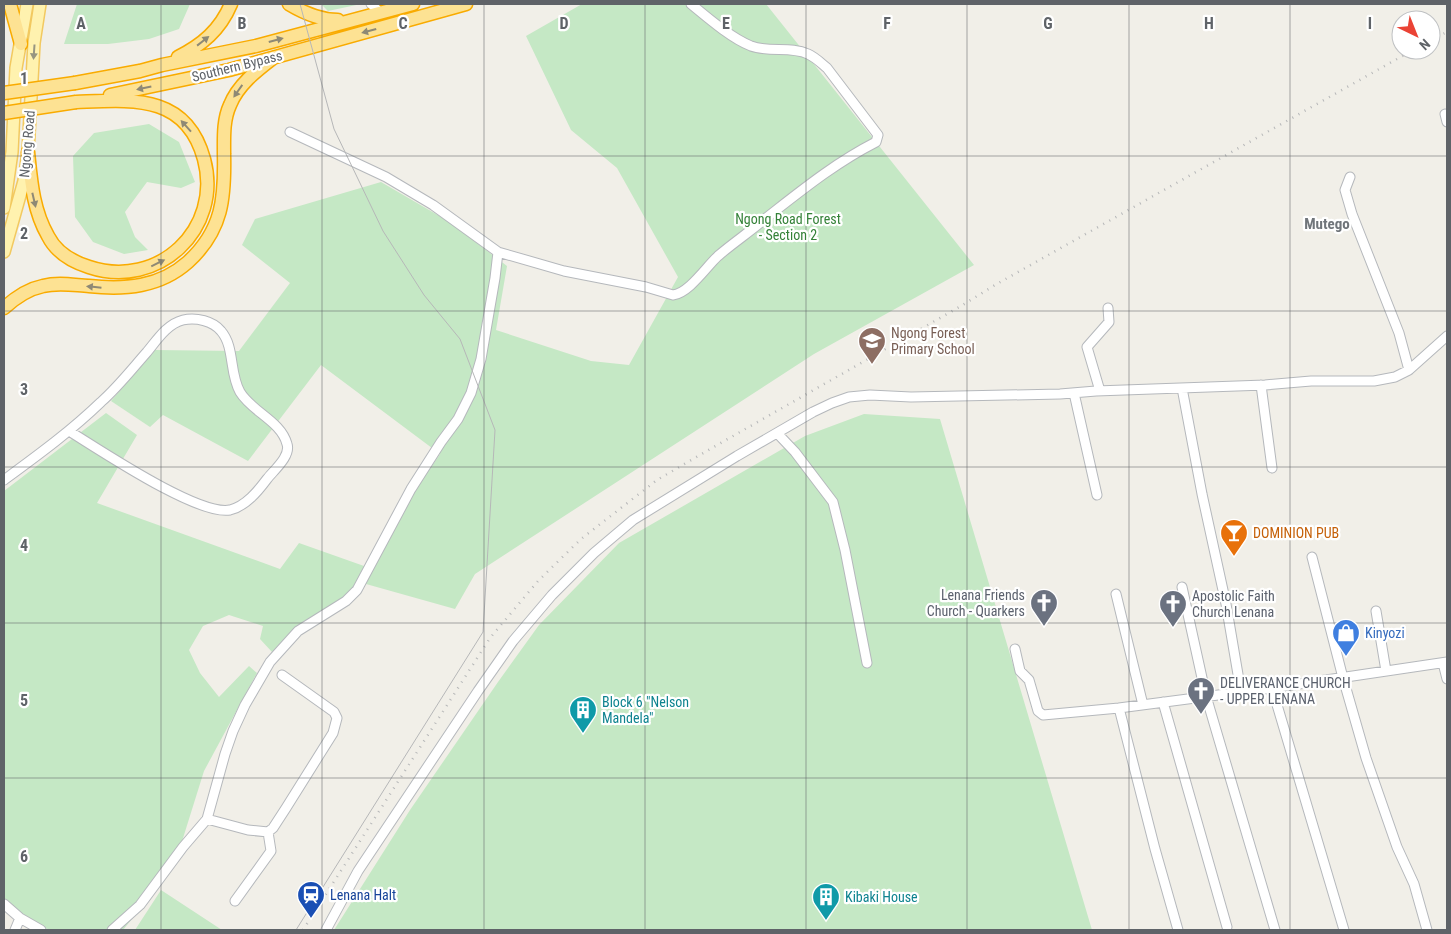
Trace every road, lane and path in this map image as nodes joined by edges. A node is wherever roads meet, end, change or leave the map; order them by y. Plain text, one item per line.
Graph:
1 (10, 4) edge
2 (27, 4) edge
3 (40, 4) edge
4 (231, 4) edge
5 (289, 4) edge
6 (371, 4) edge
7 (413, 4) edge
8 (466, 4) edge
9 (691, 4) edge
10 (381, 13) junction
11 (356, 19) junction
12 (21, 44) junction
13 (273, 58) junction
14 (162, 64) junction
15 (4, 93) edge
16 (76, 102) junction
17 (4, 113) edge
18 (290, 132) dead end
19 (28, 152) junction
20 (1350, 177) dead end
21 (4, 208) edge
22 (4, 252) edge
23 (498, 252) junction
24 (4, 308) edge
25 (1108, 308) dead end
26 (1447, 336) edge
27 (1409, 370) junction
28 (1261, 385) junction
29 (1182, 388) junction
30 (1100, 391) junction
31 (1074, 393) junction
32 (69, 431) junction
33 (777, 433) junction
34 (1272, 468) dead end
35 (4, 480) edge
36 (1097, 495) dead end
37 (1312, 557) dead end
38 (1182, 587) dead end
39 (1116, 594) dead end
40 (1376, 612) dead end
41 (1015, 650) dead end
42 (867, 663) dead end
43 (1445, 663) edge
44 (1386, 672) junction
45 (282, 675) dead end
46 (1343, 678) junction
47 (1447, 679) edge
48 (1272, 688) junction
49 (1241, 692) junction
50 (1206, 696) junction
51 (1163, 702) junction
52 (1143, 704) junction
53 (1120, 708) junction
54 (207, 819) junction
55 (268, 832) junction
56 (235, 901) dead end
57 (4, 904) edge
58 (20, 918) junction
59 (1228, 927) dead end
60 (15, 930) edge
61 (41, 930) edge
62 (112, 930) edge
63 (326, 930) edge
64 (1178, 930) edge
65 (1275, 930) edge
66 (1344, 930) edge
67 (1427, 930) edge

1 - 12 highway
2 - 12 main road, Ngong Road
3 -> 19 main road, Ngong Road
14 -> 4 highway
5 - 11 highway
6 - 10 street
7 - 10 highway, Southern Bypass
8 -> 13 highway, Southern Bypass
9 - 23 street
10 - 11 highway, Southern Bypass
14 -> 11 highway, Southern Bypass
12 - 21 main road, Ngong Road
13 -> 16 highway, Southern Bypass
13 -> 24 highway
14 - 15 highway, Southern Bypass, bridge
16 - 17 highway, Southern Bypass, bridge
19 -> 16 highway
18 - 23 street
19 - 22 main road, Ngong Road
20 - 27 street
23 - 54 street
25 - 30 street
26 - 27 street
27 - 28 street
28 - 29 street
28 - 34 street
29 - 30 street
29 - 49 street
30 - 31 street
31 - 33 street
31 - 36 street
32 - 32 street
32 - 35 street
33 - 42 street
33 - 63 street
37 - 46 street
38 - 50 street
39 - 52 street
40 - 44 street
41 - 53 street
43 - 44 street
43 - 47 street
44 - 46 street
45 - 55 street
46 - 48 street
46 - 67 street
48 - 49 street
48 - 66 street
49 - 50 street
50 - 51 street
50 - 65 street
51 - 52 street
51 - 59 street
52 - 53 street
53 - 64 street
54 - 55 street
54 - 62 street
55 - 56 street
57 - 58 street
58 - 60 street
58 - 61 street

